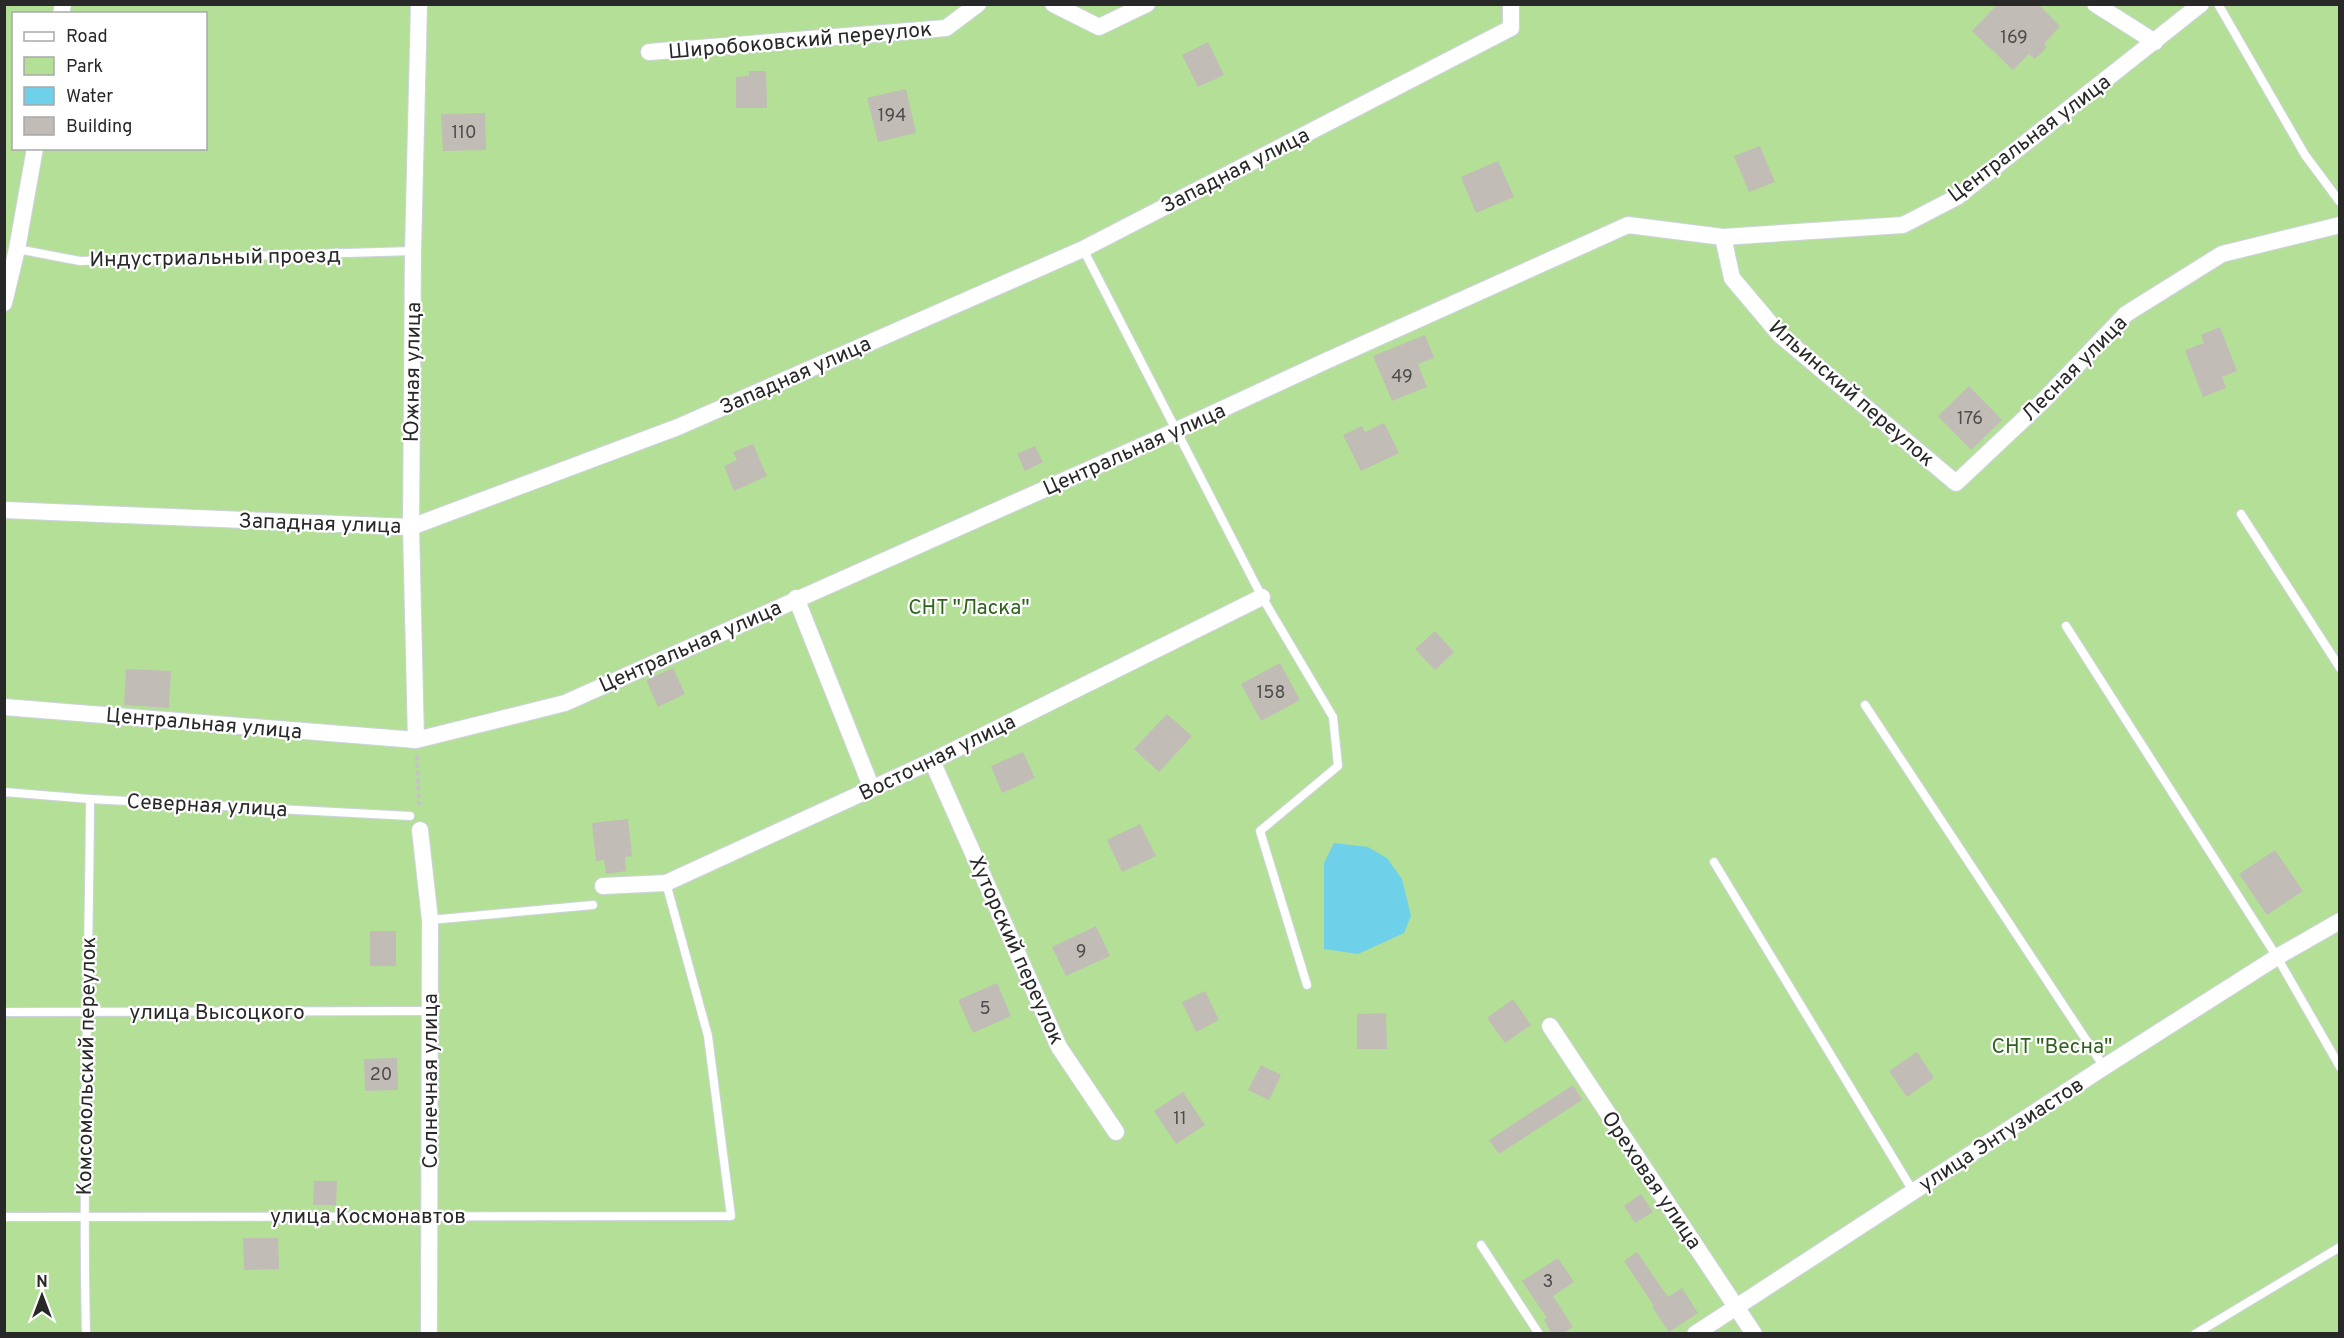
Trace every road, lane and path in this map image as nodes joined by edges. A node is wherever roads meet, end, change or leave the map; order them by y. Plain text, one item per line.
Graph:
1 (419, 4) edge
2 (978, 4) edge
3 (1053, 4) edge
4 (1147, 4) edge
5 (1511, 4) edge
6 (2095, 4) edge
7 (2201, 4) edge
8 (2218, 4) edge
9 (2155, 42) junction
10 (650, 52) dead end
11 (34, 150) edge
12 (2340, 202) edge
13 (2340, 225) edge
14 (1723, 237) junction
15 (17, 249) junction
16 (1083, 249) junction
17 (413, 251) junction
18 (4, 303) edge
19 (1175, 431) junction
20 (1956, 483) joint
21 (4, 510) edge
22 (2241, 514) dead end
23 (411, 527) junction
24 (1262, 597) junction
25 (796, 598) junction
26 (2066, 626) dead end
27 (2340, 668) edge
28 (1865, 705) dead end
29 (4, 707) edge
30 (416, 740) junction
31 (932, 761) junction
32 (872, 789) junction
33 (4, 792) edge
34 (90, 799) junction
35 (410, 816) dead end
36 (420, 830) joint
37 (1714, 862) dead end
38 (666, 883) junction
39 (603, 886) dead end
40 (593, 905) dead end
41 (430, 920) junction
42 (2340, 921) edge
43 (2277, 957) junction
44 (1307, 985) dead end
45 (430, 1011) junction
46 (4, 1012) edge
47 (88, 1012) junction
48 (1550, 1026) dead end
49 (2104, 1067) junction
50 (2340, 1067) edge
51 (1116, 1132) dead end
52 (1913, 1191) junction
53 (4, 1216) edge
54 (83, 1216) junction
55 (429, 1216) junction
56 (1481, 1245) dead end
57 (2340, 1247) edge
58 (1736, 1306) junction
59 (86, 1334) edge
60 (429, 1334) edge
61 (1539, 1334) edge
62 (1695, 1334) edge
63 (1754, 1334) edge
64 (2195, 1334) edge

1 - 17 street, Южная улица
2 - 10 street, Широбоковский переулок
3 - 4 street
5 - 16 street, Западная улица
6 - 9 street
7 - 9 street, Центральная улица
8 - 12 lane
9 - 14 street, Центральная улица
11 - 15 street
13 - 20 street, Лесная улица
14 - 19 street, Центральная улица
14 - 20 street, Ильинский переулок
15 - 17 lane, Индустриальный проезд
15 - 18 street
16 - 19 lane
16 - 23 street, Западная улица
17 - 23 street, Южная улица
19 - 24 lane
19 - 25 street, Центральная улица
21 - 23 street, Западная улица
22 - 27 lane
23 - 30 street, Южная улица
24 - 31 street, Восточная улица
24 - 44 lane
25 - 30 street, Центральная улица
25 - 32 street
26 - 43 lane
28 - 49 lane
29 - 30 street, Центральная улица
30 - 36 path
31 - 32 street, Восточная улица
31 - 51 street, Хуторский переулок
32 - 38 street, Восточная улица
33 - 34 lane, Северная улица
34 - 35 lane, Северная улица
34 - 47 lane, Комсомольский переулок
36 - 41 street, Солнечная улица
37 - 52 lane
38 - 39 street, Восточная улица
38 - 55 lane, улица Космонавтов
40 - 41 lane
41 - 45 street, Солнечная улица
42 - 43 street, улица Энтузиастов
43 - 49 street, улица Энтузиастов
43 - 50 lane
45 - 47 lane, улица Высоцкого
45 - 55 street, Солнечная улица
46 - 47 lane, улица Высоцкого
47 - 54 lane, Комсомольский переулок
48 - 58 street, Ореховая улица
49 - 52 street, улица Энтузиастов
52 - 58 street, улица Энтузиастов
53 - 54 lane, улица Космонавтов
54 - 55 lane, улица Космонавтов
54 - 59 lane, Комсомольский переулок
55 - 60 street, Солнечная улица
56 - 61 lane
57 - 64 lane
58 - 62 street, улица Энтузиастов
58 - 63 street, Ореховая улица

